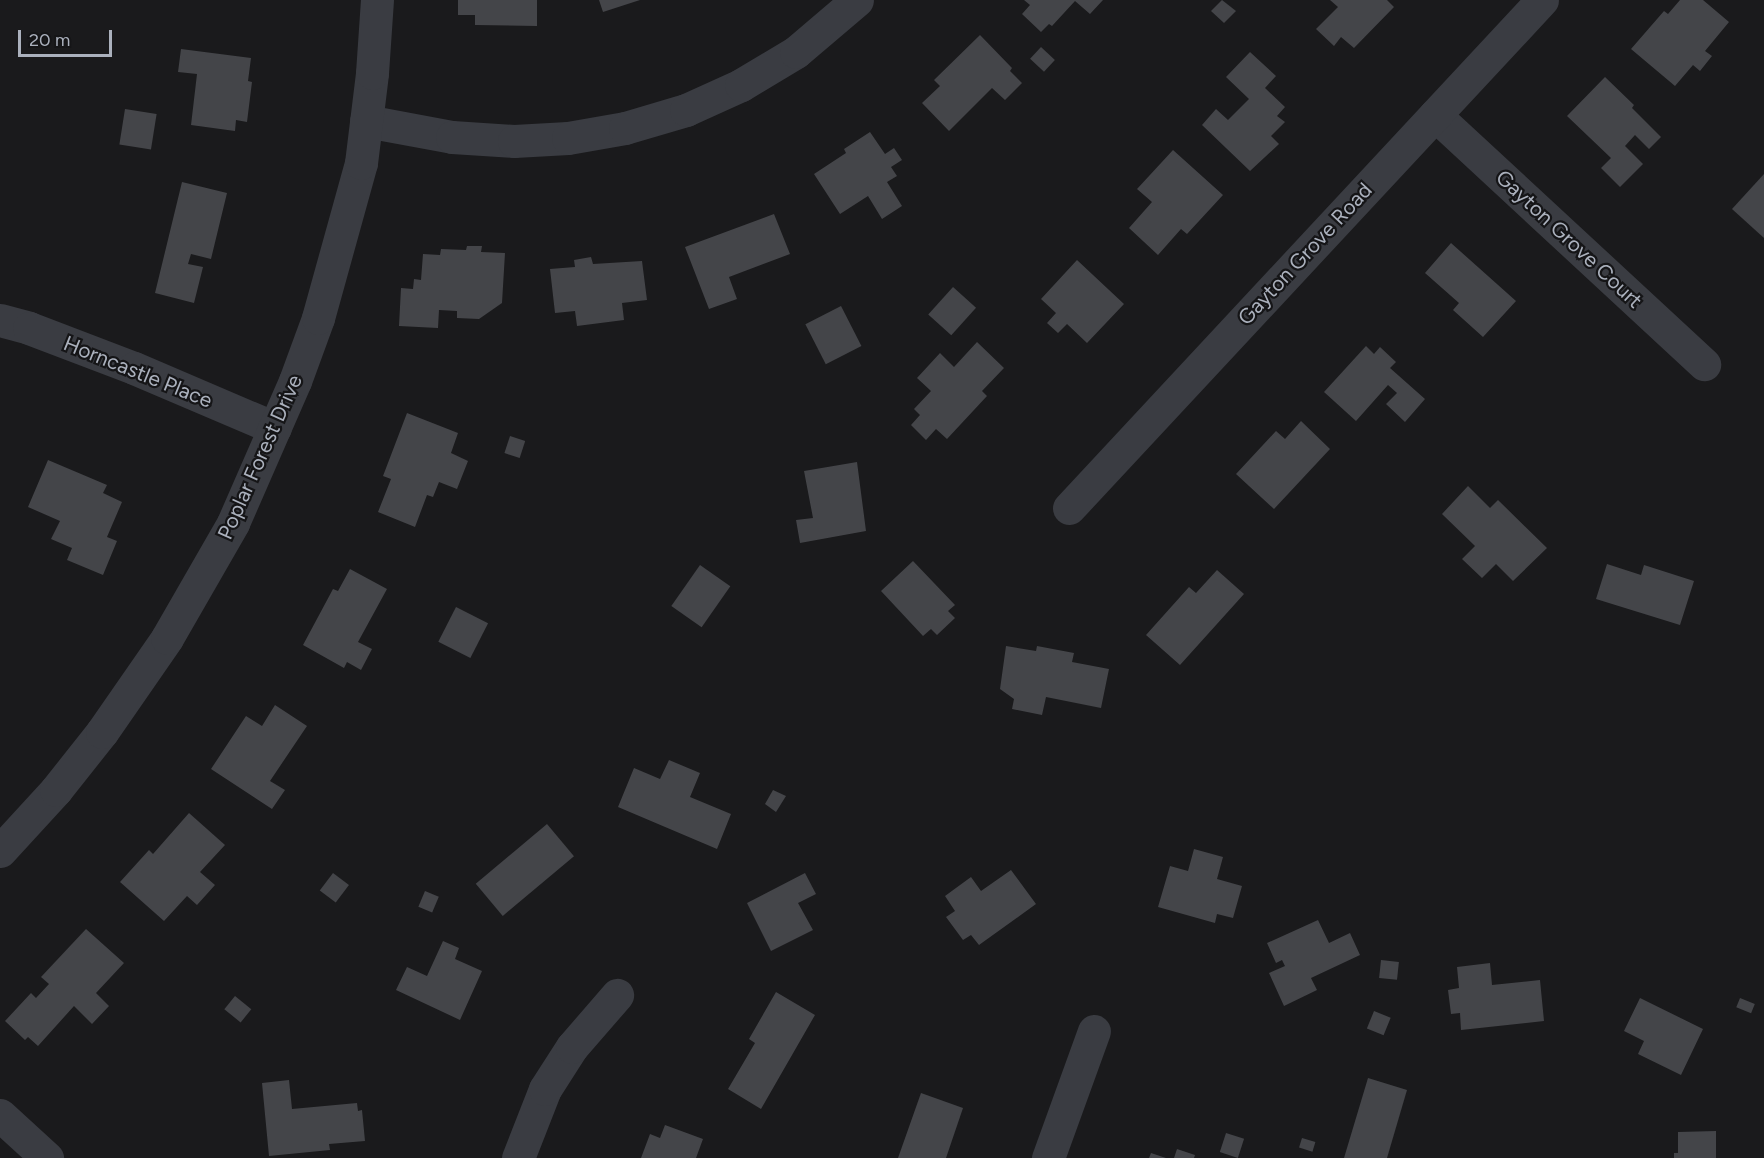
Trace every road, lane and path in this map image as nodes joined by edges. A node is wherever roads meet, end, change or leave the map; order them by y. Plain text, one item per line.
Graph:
1 (377, 0) edge
2 (857, 0) edge
3 (1542, 0) edge
4 (1435, 115) junction
5 (366, 121) junction
6 (0, 320) edge
7 (1704, 364) dead end
8 (274, 428) junction
9 (1069, 508) dead end
10 (0, 851) edge
11 (617, 995) dead end
12 (1094, 1031) dead end
13 (0, 1115) edge
14 (47, 1158) edge
15 (518, 1158) edge
16 (1048, 1158) edge

1 - 5 street, Poplar Forest Drive
2 - 5 street
3 - 4 street, Gayton Grove Road
4 - 7 street, Gayton Grove Court
4 - 9 street, Gayton Grove Road
5 - 8 street, Poplar Forest Drive
6 - 8 street, Horncastle Place
8 - 10 street, Poplar Forest Drive
11 - 15 street
12 - 16 street
13 - 14 street

